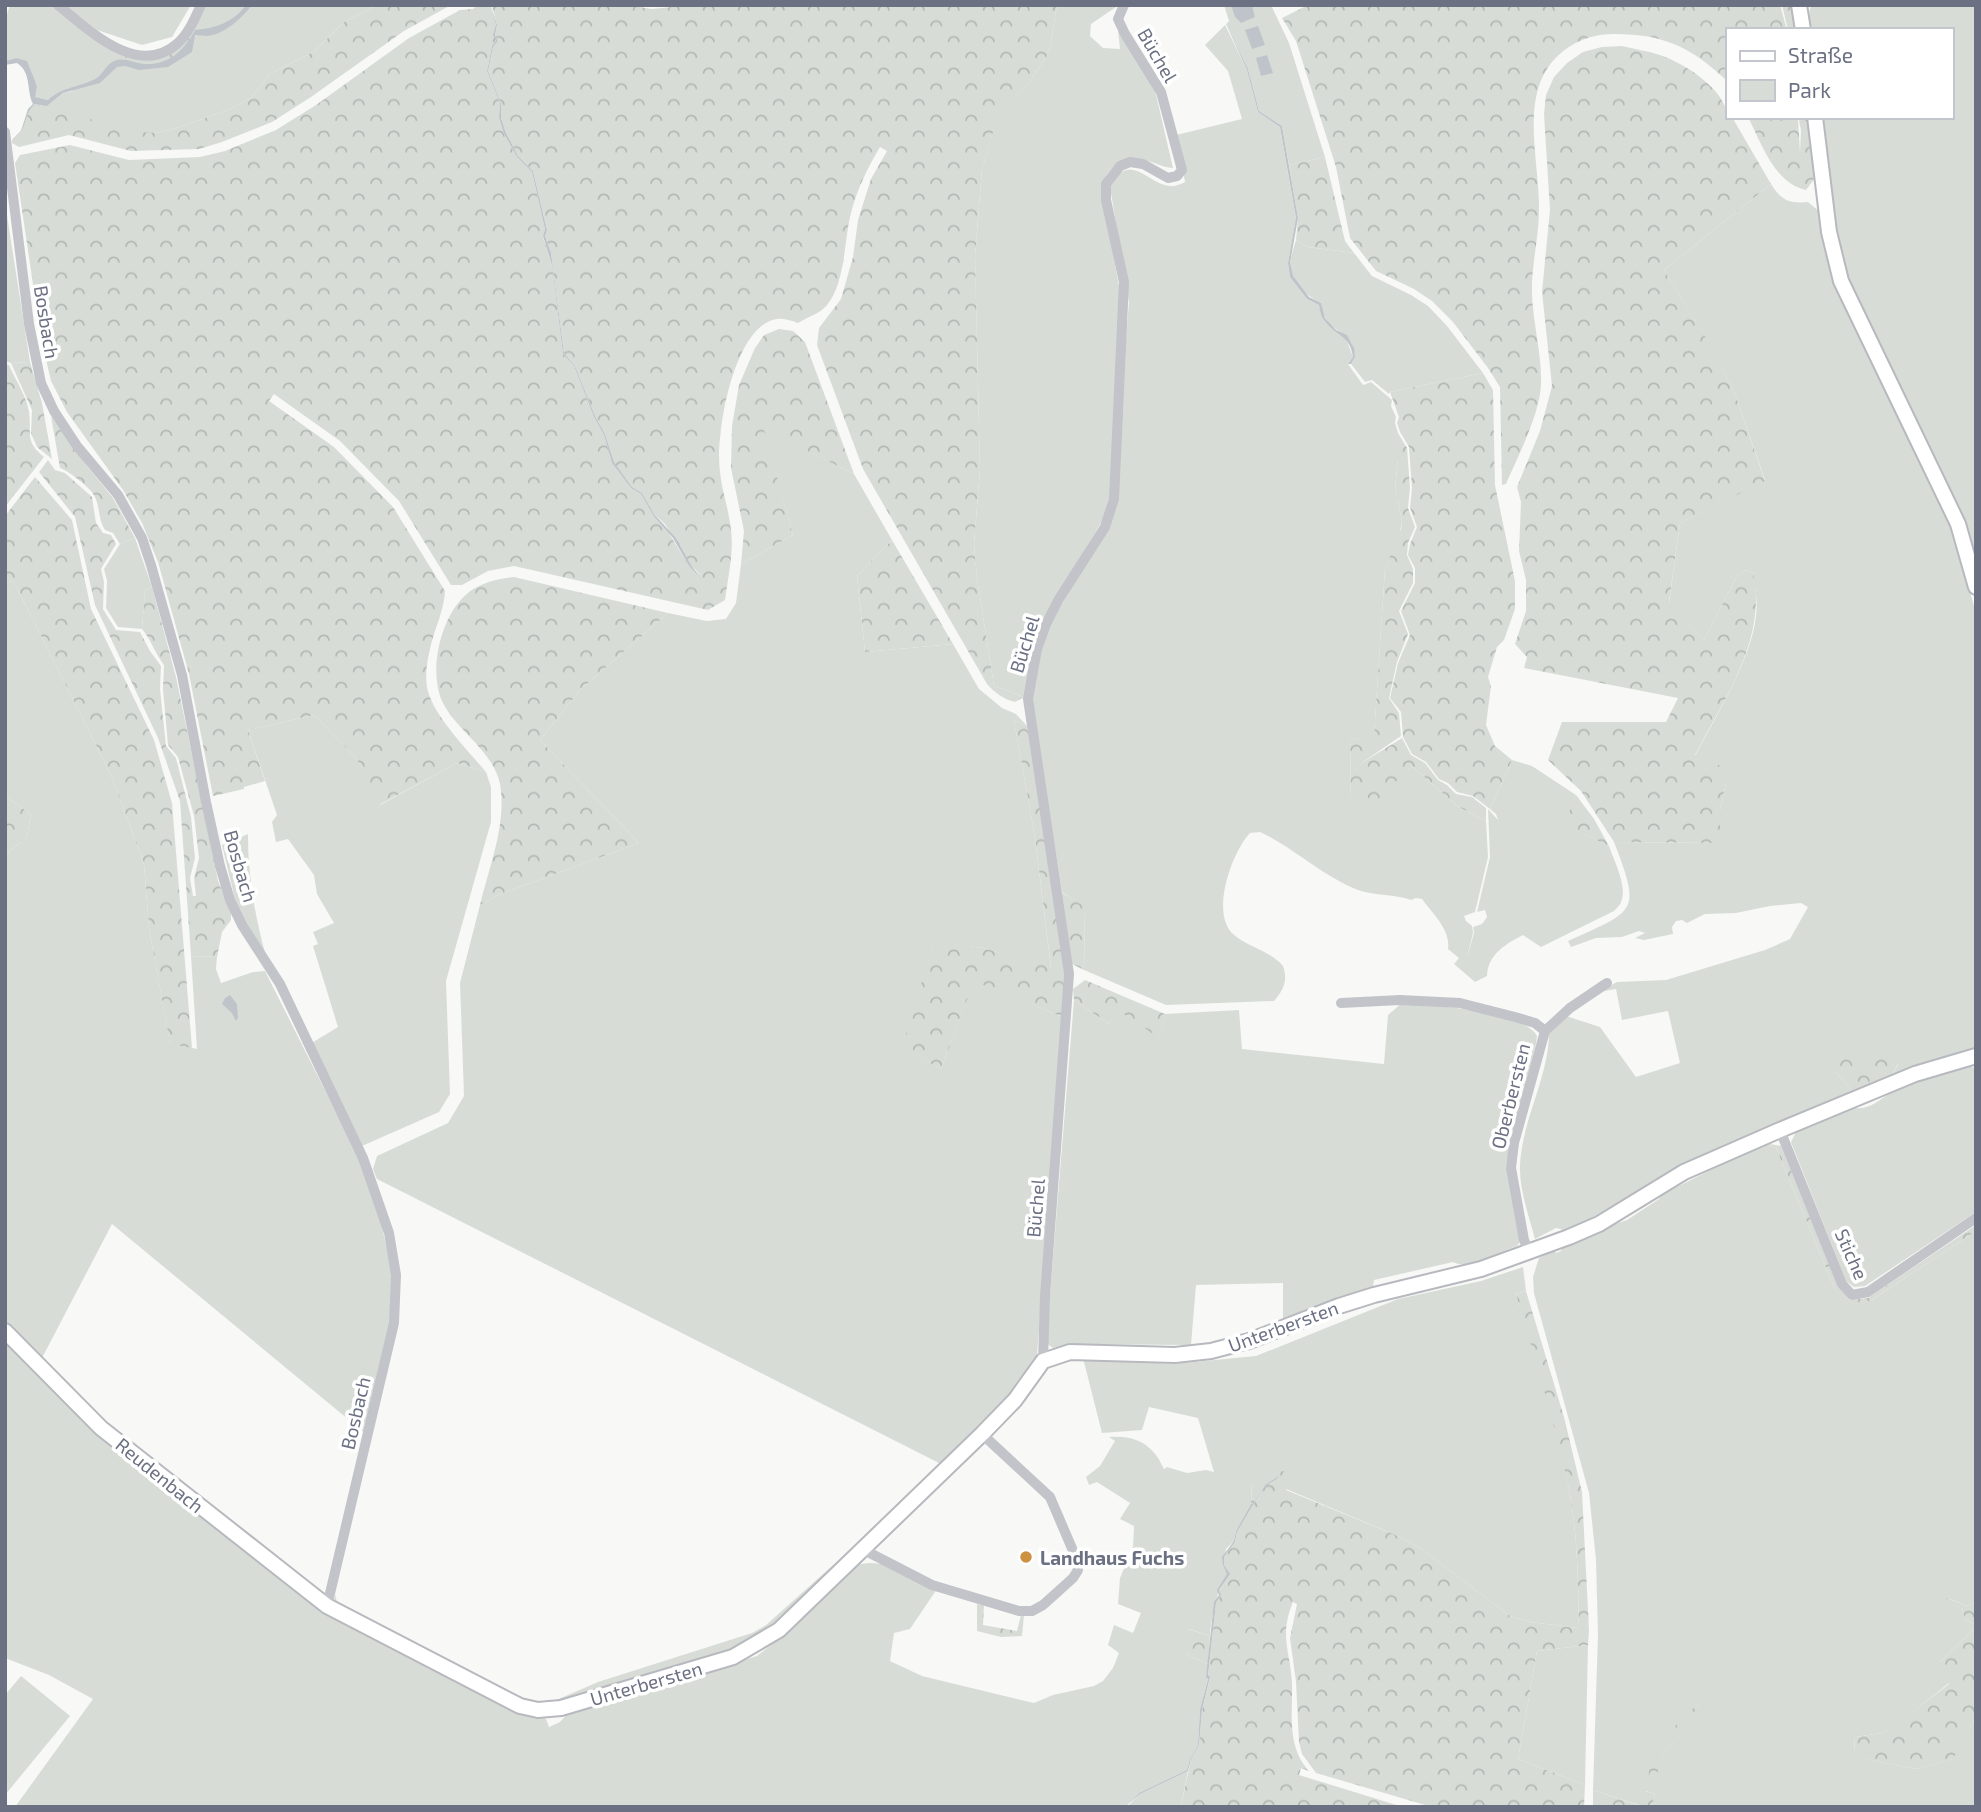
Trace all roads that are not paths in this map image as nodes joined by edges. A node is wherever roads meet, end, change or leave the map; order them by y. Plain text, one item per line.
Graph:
1 (58, 5) edge
2 (201, 5) edge
3 (1124, 5) edge
4 (1799, 5) edge
5 (1803, 28) edge
6 (1815, 119) edge
7 (5, 132) edge
8 (1976, 587) edge
9 (1607, 983) dead end
10 (1341, 1003) dead end
11 (1545, 1031) junction
12 (1976, 1056) edge
13 (1780, 1130) junction
14 (1976, 1218) edge
15 (1529, 1252) junction
16 (5, 1331) edge
17 (1043, 1360) junction
18 (982, 1434) junction
19 (864, 1550) junction
20 (327, 1606) junction
21 (402, 1647) joint

1 - 2 street
3 - 17 street, Büchel
4 - 5 street
6 - 8 street
7 - 20 street, Bosbach
9 - 11 street, Oberbersten
10 - 11 street, Oberbersten
11 - 15 street, Oberbersten
12 - 13 street, Unterbersten
13 - 14 street, Stiche
13 - 15 street, Unterbersten
15 - 17 street, Unterbersten
16 - 20 street, Reudenbach
17 - 18 street, Unterbersten
18 - 19 street, Unterbersten
18 - 19 street
19 - 21 street, Unterbersten
20 - 21 street, Reudenbach

